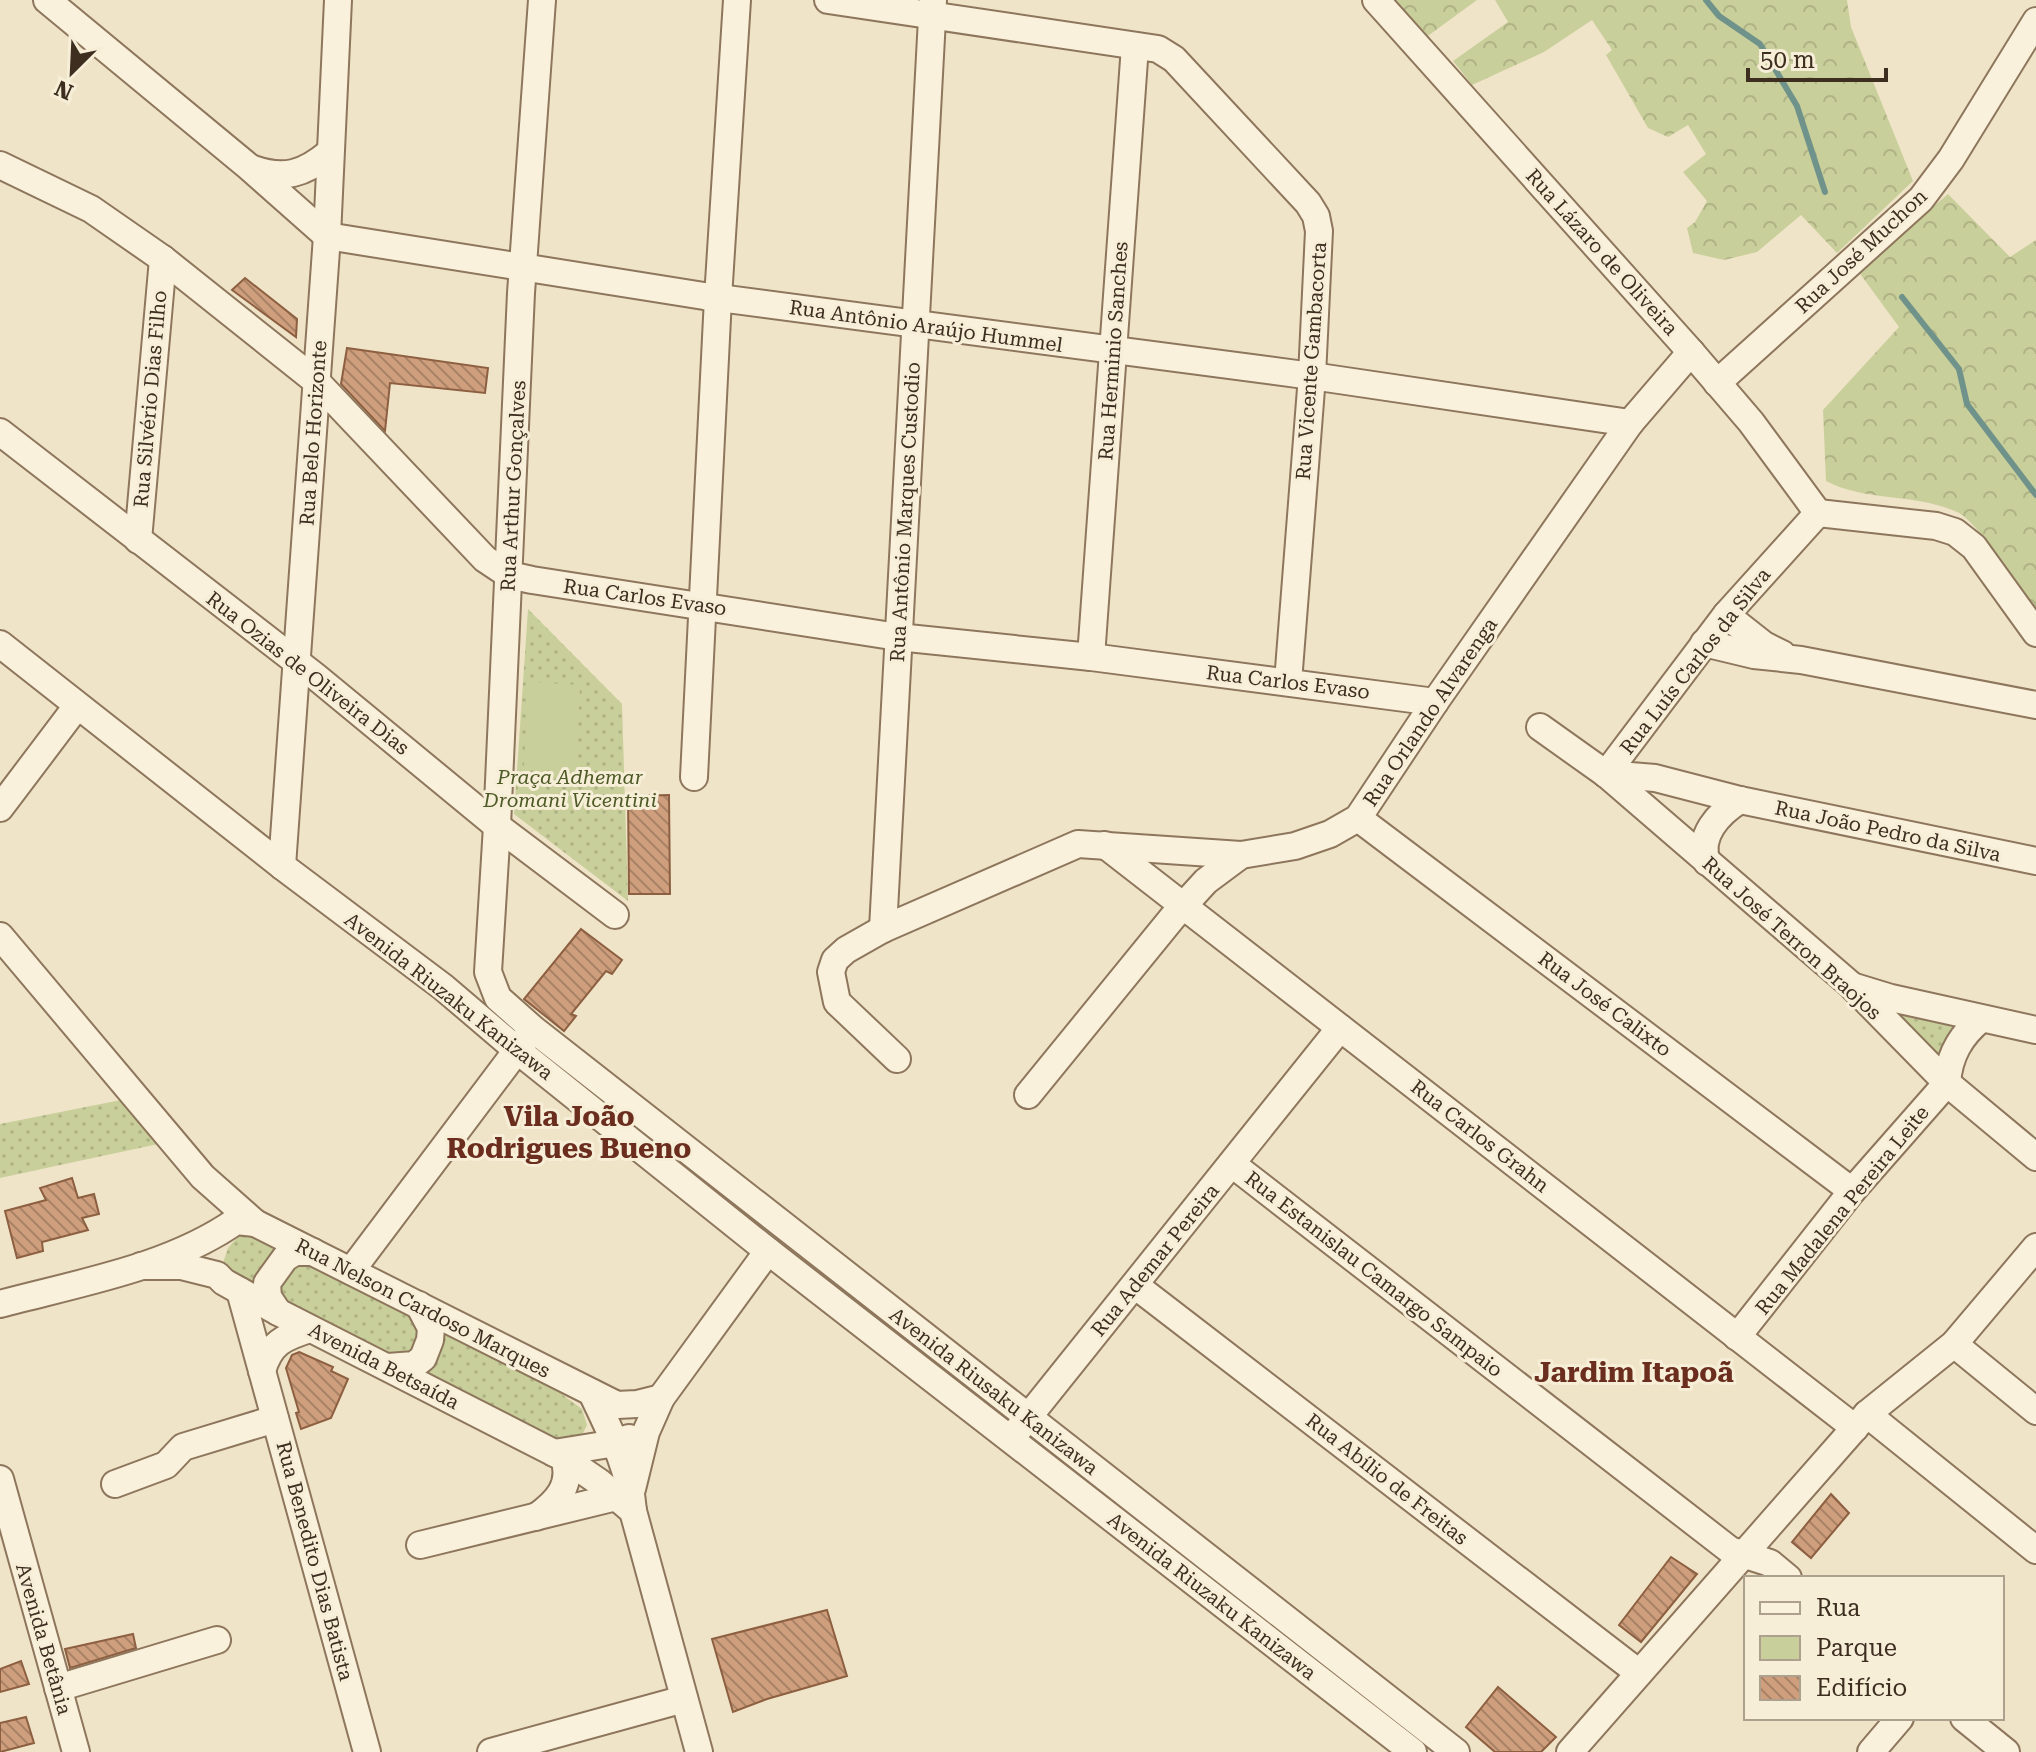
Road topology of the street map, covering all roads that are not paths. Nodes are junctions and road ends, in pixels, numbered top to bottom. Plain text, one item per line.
1 (47, 0) edge
2 (338, 0) edge
3 (542, 0) edge
4 (737, 0) edge
5 (828, 0) edge
6 (1376, 0) edge
7 (933, 8) edge
8 (2036, 21) edge
9 (1135, 46) junction
10 (329, 153) junction
11 (0, 165) edge
12 (249, 167) junction
13 (327, 236) junction
14 (163, 259) junction
15 (524, 267) junction
16 (718, 298) junction
17 (916, 324) junction
18 (1113, 351) junction
19 (1691, 352) junction
20 (1312, 376) junction
21 (316, 381) junction
22 (1717, 383) junction
23 (1630, 423) junction
24 (0, 432) edge
25 (1818, 513) junction
26 (138, 540) junction
27 (509, 575) junction
28 (703, 605) junction
29 (302, 613) junction
30 (1726, 615) junction
31 (249, 625) junction
32 (2036, 633) edge
33 (898, 637) junction
34 (1704, 643) junction
35 (0, 644) edge
36 (1091, 657) junction
37 (1801, 660) junction
38 (298, 662) junction
39 (2036, 681) edge
40 (1288, 682) junction
41 (1435, 702) junction
42 (2024, 702) edge
43 (77, 706) junction
44 (1540, 727) dead end
45 (1633, 742) junction
46 (1606, 774) junction
47 (694, 777) dead end
48 (1655, 778) junction
49 (1740, 800) junction
50 (0, 808) edge
51 (1358, 818) junction
52 (497, 826) junction
53 (1105, 845) junction
54 (1241, 855) junction
55 (2036, 861) edge
56 (1707, 862) junction
57 (282, 866) junction
58 (1183, 905) junction
59 (615, 915) dead end
60 (883, 929) junction
61 (0, 936) edge
62 (488, 972) junction
63 (1851, 985) junction
64 (443, 987) junction
65 (1981, 1019) junction
66 (1340, 1028) junction
67 (2036, 1030) edge
68 (525, 1039) junction
69 (897, 1059) dead end
70 (1947, 1083) junction
71 (1028, 1095) dead end
72 (2036, 1157) edge
73 (1232, 1164) junction
74 (203, 1177) junction
75 (1852, 1191) junction
76 (255, 1223) junction
77 (222, 1231) junction
78 (2036, 1247) edge
79 (768, 1251) junction
80 (313, 1252) junction
81 (141, 1266) junction
82 (351, 1271) junction
83 (217, 1275) junction
84 (1136, 1286) junction
85 (240, 1291) junction
86 (0, 1304) edge
87 (419, 1305) junction
88 (278, 1312) junction
89 (310, 1329) junction
90 (1737, 1337) junction
91 (1954, 1344) junction
92 (388, 1367) junction
93 (262, 1371) junction
94 (592, 1393) junction
95 (661, 1398) junction
96 (2036, 1411) edge
97 (1028, 1417) junction
98 (275, 1419) junction
99 (1861, 1421) junction
100 (646, 1432) junction
101 (1010, 1440) junction
102 (616, 1443) junction
103 (566, 1453) junction
104 (0, 1479) edge
105 (115, 1484) dead end
106 (627, 1495) junction
107 (533, 1519) junction
108 (420, 1545) dead end
109 (2036, 1550) edge
110 (1746, 1553) junction
111 (1786, 1576) edge
112 (217, 1640) dead end
113 (1639, 1673) junction
114 (58, 1688) junction
115 (684, 1699) junction
116 (1898, 1720) edge
117 (1966, 1720) edge
118 (76, 1752) edge
119 (367, 1752) edge
120 (491, 1752) edge
121 (699, 1752) edge
122 (1413, 1752) edge
123 (1456, 1752) edge
124 (1570, 1752) edge
125 (1871, 1752) edge
126 (2006, 1752) edge

1 - 12 street
2 - 10 street, Rua Belo Horizonte
3 - 15 street, Rua Arthur Gonçalves
4 - 16 street
5 - 7 street
6 - 19 street, Rua Lázaro de Oliveira
7 - 9 street
7 - 17 street, Rua Antônio Marques Custodio
8 - 22 street, Rua José Muchon
9 - 18 street, Rua Herminio Sanches
9 - 20 street, Rua Vicente Gambacorta
10 - 12 street
10 - 13 street, Rua Belo Horizonte
11 - 14 street, Rua Carlos Evaso
12 - 13 street
13 - 15 street, Rua Antônio Araújo Hummel
13 - 21 street, Rua Belo Horizonte
14 - 21 street, Rua Carlos Evaso
14 - 26 street, Rua Silvério Dias Filho
15 - 16 street, Rua Antônio Araújo Hummel
15 - 27 street, Rua Arthur Gonçalves
16 - 17 street, Rua Antônio Araújo Hummel
16 - 28 street
17 - 18 street, Rua Antônio Araújo Hummel
17 - 33 street, Rua Antônio Marques Custodio
18 - 20 street, Rua Antônio Araújo Hummel
18 - 36 street, Rua Herminio Sanches
19 - 22 street, Rua Lázaro de Oliveira
19 - 23 street, Rua Orlando Alvarenga
20 - 23 street, Rua Antônio Araújo Hummel
20 - 40 street, Rua Vicente Gambacorta
21 - 27 street, Rua Carlos Evaso
21 - 29 street, Rua Belo Horizonte
22 - 25 street, Rua Lázaro de Oliveira
23 - 41 street, Rua Orlando Alvarenga
24 - 26 street, Rua Ozias de Oliveira Dias
25 - 30 street, Rua Luís Carlos da Silva
25 - 32 street
26 - 31 street, Rua Ozias de Oliveira Dias
27 - 28 street, Rua Carlos Evaso
27 - 52 street, Rua Arthur Gonçalves
28 - 33 street, Rua Carlos Evaso
28 - 47 street
29 - 31 street
29 - 38 street, Rua Belo Horizonte
30 - 34 street, Rua Luís Carlos da Silva
30 - 37 street
31 - 38 street, Rua Ozias de Oliveira Dias
33 - 36 street, Rua Carlos Evaso
33 - 60 street, Rua Antônio Marques Custodio
34 - 37 street
34 - 45 street, Rua Luís Carlos da Silva
35 - 43 street, Avenida Riuzaku Kanizawa
36 - 40 street, Rua Carlos Evaso
37 - 42 street
38 - 52 street, Rua Ozias de Oliveira Dias
38 - 57 street, Rua Belo Horizonte
39 - 42 street
40 - 41 street, Rua Carlos Evaso
41 - 51 street, Rua Orlando Alvarenga
43 - 50 street
43 - 57 street, Avenida Riuzaku Kanizawa
44 - 46 street, Rua José Terron Braojos
45 - 46 street, Rua Luís Carlos da Silva
45 - 48 street
46 - 48 street, Rua João Pedro da Silva
46 - 56 street, Rua José Terron Braojos
48 - 49 street, Rua João Pedro da Silva
49 - 55 street, Rua João Pedro da Silva
49 - 56 street
51 - 54 street, Rua Orlando Alvarenga
51 - 75 street, Rua José Calixto
52 - 59 street, Rua Ozias de Oliveira Dias
52 - 62 street, Rua Arthur Gonçalves
53 - 54 street, Rua Orlando Alvarenga
53 - 58 street, Rua Carlos Grahn
53 - 60 street, Rua Orlando Alvarenga
54 - 58 street
56 - 63 street, Rua José Terron Braojos
57 - 64 street, Avenida Riuzaku Kanizawa
58 - 66 street, Rua Carlos Grahn
58 - 71 street
60 - 69 street, Rua Orlando Alvarenga
61 - 74 street, Rua Nelson Cardoso Marques
62 - 64 street
62 - 68 street
63 - 65 street
63 - 70 street, Rua José Terron Braojos
64 - 68 street, Avenida Riuzaku Kanizawa
65 - 67 street
65 - 70 street
66 - 73 street, Rua Ademar Pereira
66 - 90 street, Rua Carlos Grahn
68 - 79 street, Avenida Riuzaku Kanizawa
68 - 82 street
68 - 97 street, Avenida Riusaku Kanizawa
70 - 72 street, Rua José Terron Braojos
70 - 75 street, Rua Madalena Pereira Leite
73 - 84 street, Rua Ademar Pereira
73 - 110 street, Rua Estanislau Camargo Sampaio
74 - 76 street, Rua Nelson Cardoso Marques
74 - 77 street, Rua Nelson Cardoso Marques
75 - 90 street, Rua Madalena Pereira Leite
76 - 77 street
76 - 80 street, Rua Nelson Cardoso Marques
77 - 81 street, Avenida Betsaída
77 - 83 street
78 - 91 street
79 - 95 street
79 - 101 street, Avenida Riuzaku Kanizawa
80 - 82 street, Rua Nelson Cardoso Marques
80 - 88 street
81 - 83 street, Avenida Betsaída
81 - 86 street, Avenida Betsaída
82 - 87 street, Rua Nelson Cardoso Marques
83 - 85 street, Avenida Betsaída
84 - 97 street, Rua Ademar Pereira
84 - 113 street, Rua Abílio de Freitas
85 - 88 street, Avenida Betsaída
85 - 93 street, Rua Benedito Dias Batista
87 - 92 street
87 - 94 street, Rua Nelson Cardoso Marques
88 - 89 street, Avenida Betsaída
89 - 92 street, Avenida Betsaída
89 - 93 street
90 - 99 street, Rua Carlos Grahn
91 - 96 street
91 - 99 street
92 - 103 street, Avenida Betsaída
93 - 98 street, Rua Benedito Dias Batista
94 - 95 street, Rua Nelson Cardoso Marques
94 - 102 street
94 - 103 street
95 - 100 street
97 - 101 street
97 - 123 street, Avenida Riusaku Kanizawa
98 - 105 street
98 - 119 street, Rua Benedito Dias Batista
99 - 109 street, Rua Carlos Grahn
99 - 110 street
100 - 102 street
100 - 106 street
101 - 122 street, Avenida Riuzaku Kanizawa
102 - 103 street
102 - 106 street
103 - 106 street, Avenida Betsaída
103 - 107 street
104 - 114 street, Avenida Betânia
106 - 107 street
106 - 115 street
107 - 108 street
110 - 111 street, Rua Estanislau Camargo Sampaio
110 - 113 street
112 - 114 street
113 - 124 street
114 - 118 street, Avenida Betânia
115 - 120 street
115 - 121 street
116 - 125 street
117 - 126 street

